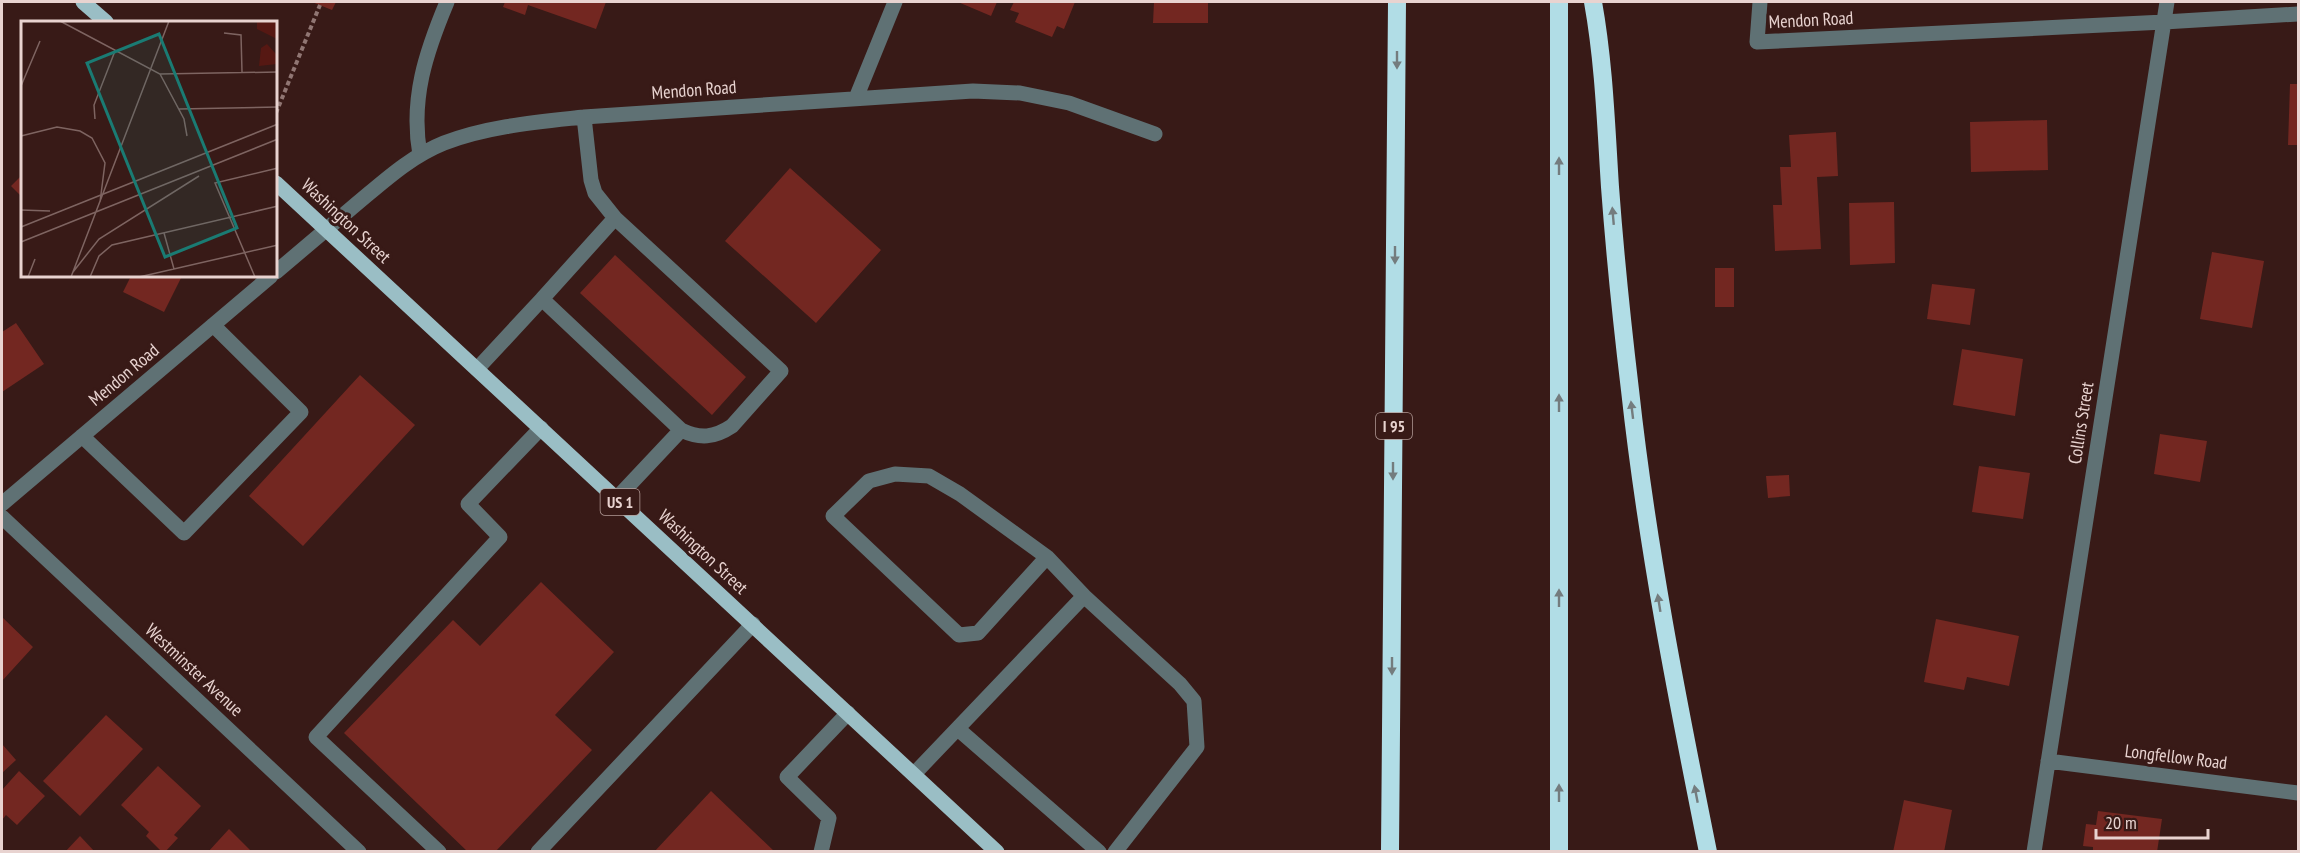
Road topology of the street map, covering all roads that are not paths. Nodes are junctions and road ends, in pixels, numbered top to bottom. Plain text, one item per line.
1 (83, 2) edge
2 (447, 2) edge
3 (895, 2) edge
4 (1397, 2) edge
5 (1559, 2) edge
6 (1593, 2) edge
7 (1760, 2) edge
8 (2167, 2) edge
9 (2298, 14) edge
10 (105, 21) edge
11 (2164, 22) junction
12 (856, 98) junction
13 (585, 117) junction
14 (1155, 134) dead end
15 (420, 155) junction
16 (278, 185) edge
17 (615, 218) junction
18 (327, 230) junction
19 (278, 270) edge
20 (269, 278) edge
21 (542, 299) junction
22 (213, 325) junction
23 (477, 369) junction
24 (541, 428) junction
25 (681, 430) junction
26 (82, 436) junction
27 (617, 498) junction
28 (2, 504) edge
29 (2, 517) edge
30 (1047, 557) junction
31 (1084, 596) junction
32 (753, 624) junction
33 (848, 713) junction
34 (958, 729) junction
35 (2048, 761) junction
36 (914, 774) junction
37 (2298, 793) edge
38 (359, 852) edge
39 (439, 852) edge
40 (538, 852) edge
41 (820, 852) edge
42 (997, 852) edge
43 (1099, 852) edge
44 (1115, 852) edge
45 (1390, 852) edge
46 (1559, 852) edge
47 (1708, 852) edge
48 (2034, 852) edge

1 - 10 main road
2 - 15 street
3 - 12 street
4 -> 45 highway, I 95
46 -> 5 highway
47 -> 6 highway
7 - 11 street, Mendon Road
8 - 11 street, Collins Street
9 - 11 street, Mendon Road
11 - 35 street, Collins Street
12 - 13 street, Mendon Road
12 - 14 street, Mendon Road
13 - 15 street, Mendon Road
13 - 17 street
15 - 18 street, Mendon Road
16 - 18 main road, Washington Street / US 1
17 - 21 street
17 - 25 street
18 - 19 street, Mendon Road
18 - 23 main road, Washington Street / US 1
20 - 22 street, Mendon Road
21 - 23 street
21 - 25 street
22 - 26 street, Mendon Road
22 - 26 street
23 - 24 main road, Washington Street / US 1
24 - 27 main road, Washington Street / US 1
24 - 39 street
25 - 27 street
26 - 28 street, Mendon Road
27 - 32 main road, Washington Street / US 1
29 - 38 street, Westminster Avenue
30 - 30 street
30 - 31 street
31 - 34 street
31 - 44 street
32 - 33 main road, Washington Street / US 1
32 - 40 street
33 - 36 main road, Washington Street / US 1
33 - 41 street
34 - 36 street
34 - 43 street
35 - 37 street, Longfellow Road
35 - 48 street, Collins Street
36 - 42 main road, Washington Street / US 1

